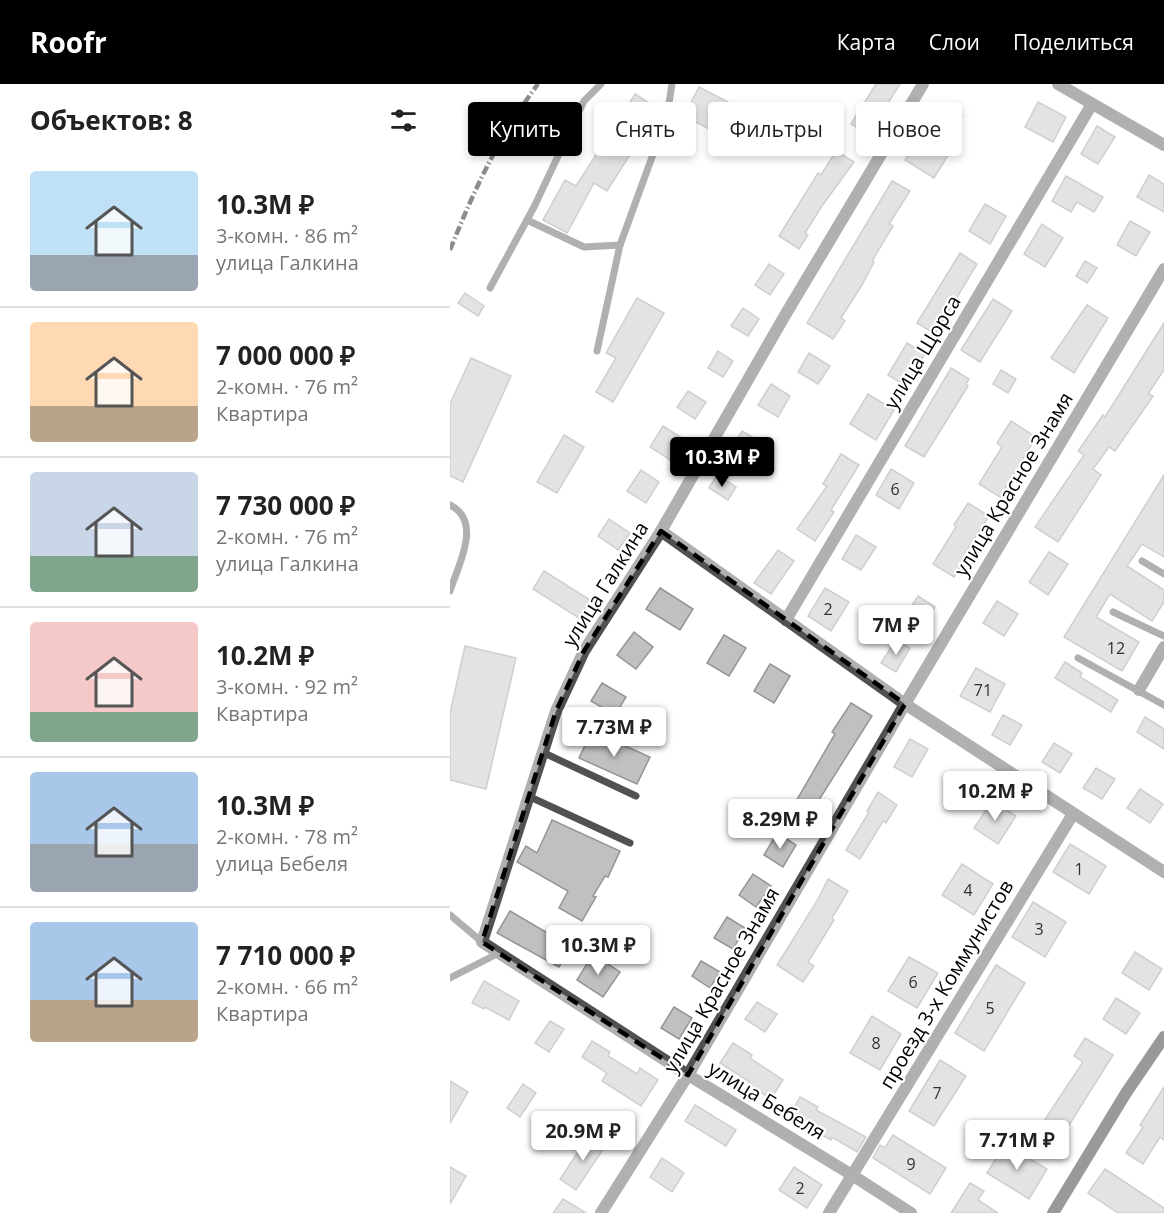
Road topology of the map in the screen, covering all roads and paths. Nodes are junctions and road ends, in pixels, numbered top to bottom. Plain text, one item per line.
1 (601, 84) edge
2 (672, 84) edge
3 (923, 84) edge
4 (1058, 84) edge
5 (1092, 104) junction
6 (1164, 145) edge
7 (527, 220) junction
8 (620, 245) junction
9 (1164, 269) edge
10 (490, 288) dead end
11 (597, 351) dead end
12 (450, 506) edge
13 (661, 531) junction
14 (1142, 561) dead end
15 (1164, 574) edge
16 (450, 591) edge
17 (1113, 612) dead end
18 (786, 620) junction
19 (1164, 636) edge
20 (1164, 647) edge
21 (1078, 658) dead end
22 (1139, 690) junction
23 (905, 704) junction
24 (1164, 705) edge
25 (542, 752) junction
26 (528, 796) junction
27 (636, 796) dead end
28 (1073, 814) junction
29 (630, 843) dead end
30 (1164, 872) edge
31 (450, 915) edge
32 (482, 942) junction
33 (499, 952) junction
34 (450, 978) edge
35 (1164, 1037) edge
36 (688, 1075) junction
37 (852, 1175) junction
38 (601, 1213) edge
39 (829, 1213) edge
40 (911, 1213) edge
41 (1053, 1213) edge

1 - 7 lane
2 - 8 lane
3 - 13 street, улица Галкина
4 - 5 street
5 - 6 street
5 - 18 street, улица Щорса
7 - 8 lane
7 - 10 lane
8 - 11 lane
9 - 23 street, улица Красное Знамя
12 - 16 lane
13 - 18 street
13 - 25 street, улица Галкина
14 - 15 lane
17 - 19 lane
18 - 23 street
20 - 22 street
21 - 22 lane
22 - 24 lane
23 - 28 street
23 - 36 street, улица Красное Знамя
25 - 26 street, улица Галкина
25 - 27 lane
26 - 29 lane
26 - 32 street, улица Галкина
28 - 30 street
28 - 37 street, проезд 3-х Коммунистов
31 - 32 lane
32 - 33 street, улица Бебеля
33 - 34 lane
33 - 36 street, улица Бебеля
35 - 41 main road
36 - 37 street, улица Бебеля
36 - 38 street, улица Красное Знамя
37 - 39 street, проезд 3-х Коммунистов
37 - 40 street, улица Бебеля

